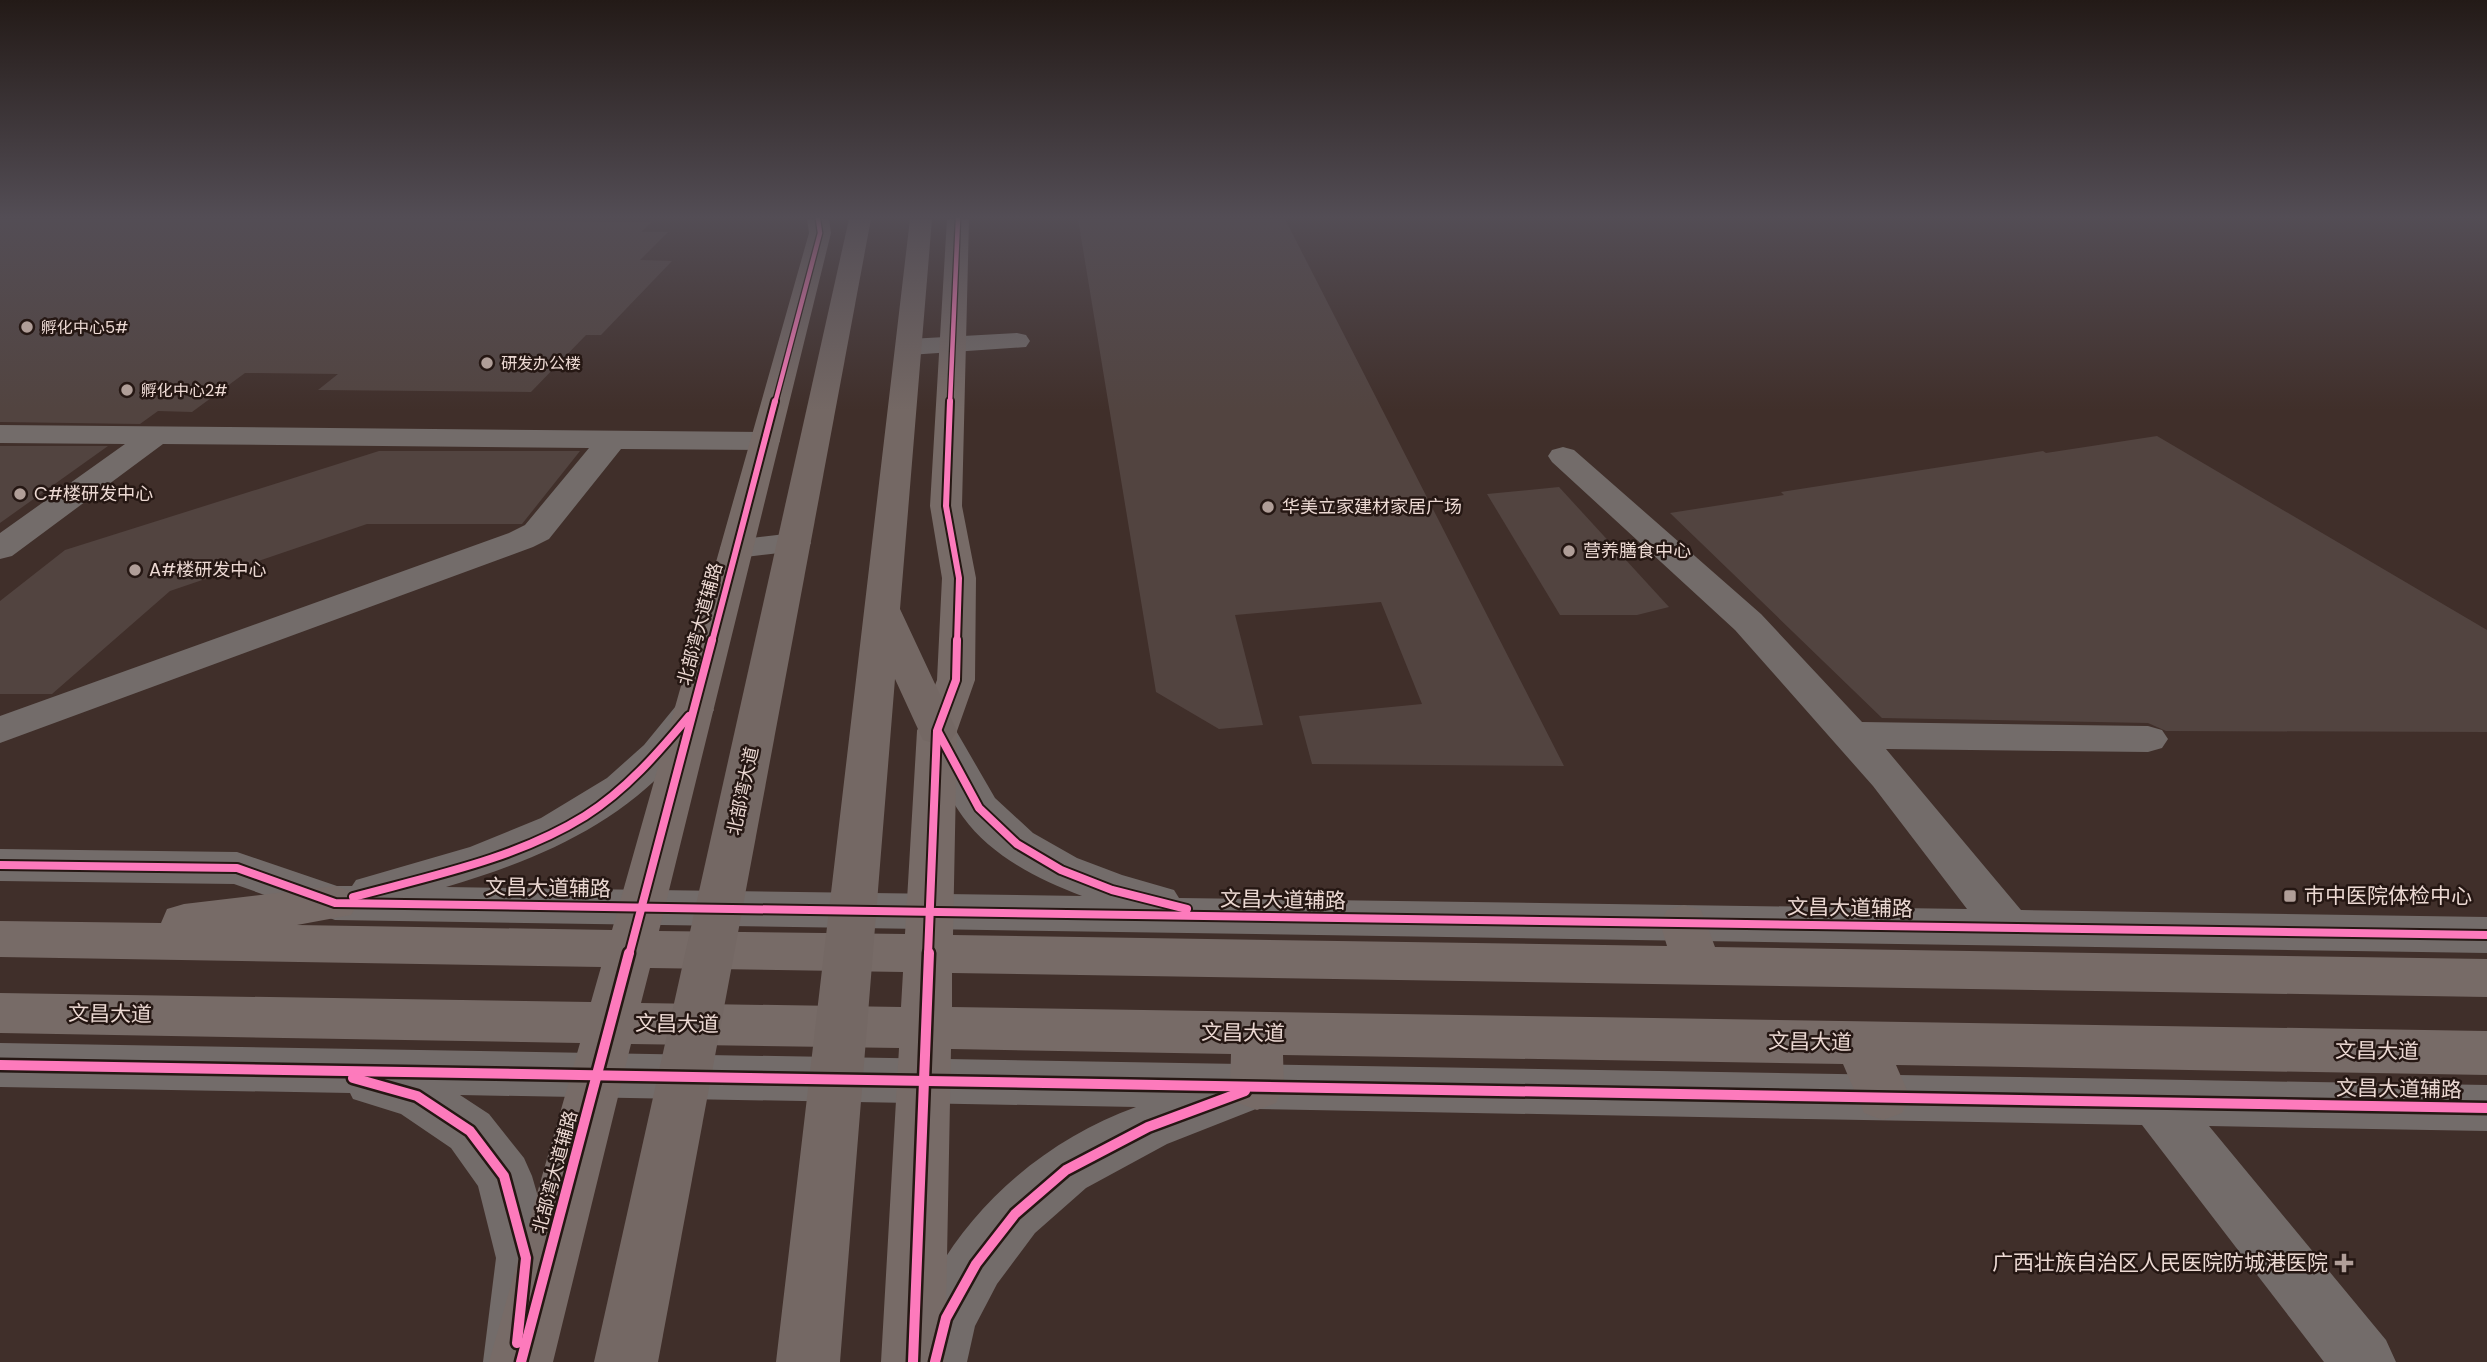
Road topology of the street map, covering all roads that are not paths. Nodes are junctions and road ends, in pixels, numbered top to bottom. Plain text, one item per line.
1 (807, 283) edge
2 (847, 283) edge
3 (915, 283) edge
4 (955, 283) edge
5 (1017, 341) dead end
6 (953, 345) junction
7 (908, 347) junction
8 (0, 434) edge
9 (157, 435) junction
10 (613, 439) junction
11 (765, 440) junction
12 (1563, 456) dead end
13 (794, 543) junction
14 (737, 548) junction
15 (0, 549) edge
16 (882, 607) junction
17 (694, 710) junction
18 (0, 730) edge
19 (937, 731) junction
20 (1850, 735) junction
21 (2148, 739) dead end
22 (0, 865) edge
23 (335, 903) junction
24 (1214, 916) junction
25 (636, 928) junction
26 (2008, 928) junction
27 (715, 929) junction
28 (850, 931) junction
29 (929, 933) junction
30 (2487, 935) edge
31 (22, 939) edge
32 (1690, 944) junction
33 (2487, 978) edge
34 (0, 1013) edge
35 (611, 1023) junction
36 (696, 1024) junction
37 (926, 1028) junction
38 (1860, 1043) junction
39 (838, 1053) junction
40 (2487, 1053) edge
41 (1257, 1060) junction
42 (0, 1065) edge
43 (326, 1071) junction
44 (597, 1076) junction
45 (685, 1077) junction
46 (924, 1081) junction
47 (1883, 1097) junction
48 (2156, 1102) junction
49 (2487, 1108) edge
50 (515, 1362) edge
51 (521, 1362) edge
52 (626, 1362) edge
53 (808, 1362) edge
54 (913, 1362) edge
55 (935, 1362) edge
56 (2364, 1362) edge

1 - 11 main road, 北部湾大道辅路
2 - 13 highway, 北部湾大道
3 - 7 highway
4 - 6 main road
5 - 6 street
6 - 7 street
6 - 19 main road
7 - 16 highway
8 - 9 street
9 - 10 street
9 - 15 street
10 - 11 street
10 - 18 street
11 - 14 main road, 北部湾大道辅路
12 - 20 street
13 - 14 street
13 - 27 highway, 北部湾大道
14 - 17 main road, 北部湾大道辅路
16 - 19 highway
16 - 28 highway
17 - 23 street
17 - 25 main road, 北部湾大道辅路
19 - 24 street
19 - 29 main road
20 - 21 street
20 - 26 street
22 - 23 street, 文昌大道辅路
23 - 25 street, 文昌大道辅路
23 - 31 main road
24 - 29 street, 文昌大道辅路
24 - 32 street, 文昌大道辅路
25 - 27 main road
25 - 31 main road
25 - 35 main road, 北部湾大道辅路
26 - 30 street, 文昌大道辅路
26 - 32 street, 文昌大道辅路
27 - 28 main road
27 - 36 highway, 北部湾大道
28 - 29 main road
28 - 39 highway
29 - 32 main road
29 - 37 main road
32 - 33 main road
34 - 35 main road, 文昌大道
35 - 36 main road, 文昌大道
35 - 44 main road, 北部湾大道辅路
36 - 39 main road, 文昌大道
36 - 45 highway, 北部湾大道
37 - 39 main road, 文昌大道
37 - 41 main road, 文昌大道
37 - 46 main road
38 - 40 main road, 文昌大道
38 - 41 main road, 文昌大道
38 - 47 main road
39 - 45 street, 文昌大道辅路
39 - 46 street, 文昌大道辅路
39 - 53 highway
41 - 46 street, 文昌大道辅路
41 - 47 street, 文昌大道辅路
41 - 55 street
42 - 43 street, 文昌大道辅路
43 - 44 street, 文昌大道辅路
43 - 50 street
44 - 45 street, 文昌大道辅路
44 - 51 main road, 北部湾大道辅路
45 - 52 highway, 北部湾大道
46 - 54 main road
47 - 48 street, 文昌大道辅路
48 - 49 street, 文昌大道辅路
48 - 56 street

